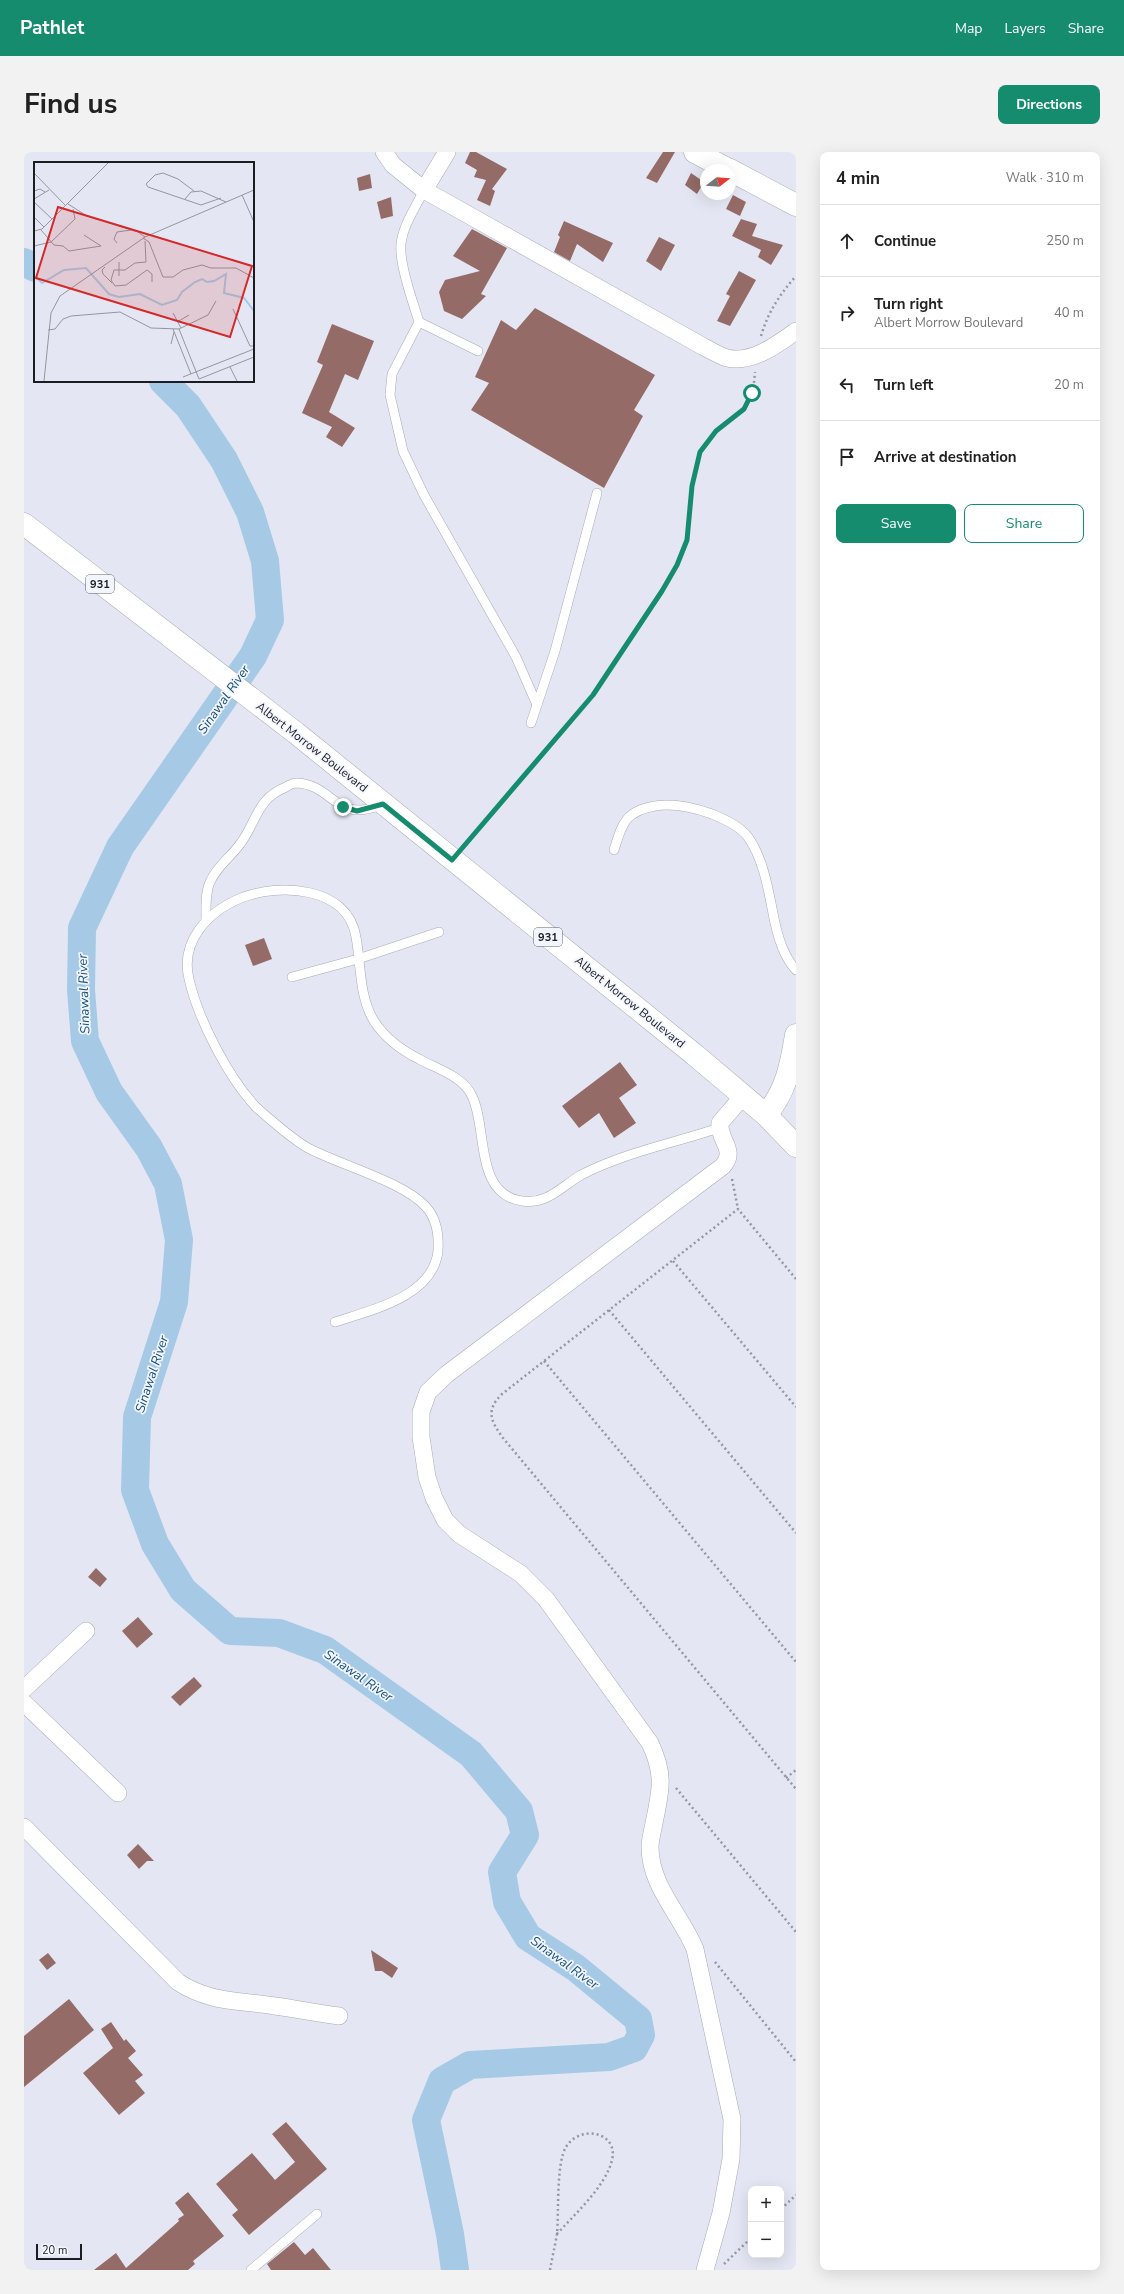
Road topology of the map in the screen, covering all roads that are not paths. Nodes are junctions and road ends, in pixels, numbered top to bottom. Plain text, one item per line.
1 (384, 152) edge
2 (447, 152) edge
3 (695, 152) edge
4 (718, 164) edge
5 (736, 173) edge
6 (424, 190) junction
7 (796, 205) edge
8 (419, 322) junction
9 (796, 331) edge
10 (478, 351) dead end
11 (598, 493) dead end
12 (24, 524) edge
13 (537, 704) junction
14 (531, 723) dead end
15 (383, 804) junction
16 (614, 850) dead end
17 (206, 921) junction
18 (439, 932) dead end
19 (358, 960) junction
20 (796, 970) edge
21 (292, 977) dead end
22 (796, 1035) edge
23 (743, 1096) junction
24 (766, 1115) junction
25 (719, 1128) junction
26 (796, 1146) edge
27 (335, 1322) dead end
28 (86, 1631) dead end
29 (24, 1689) edge
30 (24, 1703) edge
31 (118, 1793) dead end
32 (24, 1827) edge
33 (339, 2016) dead end
34 (317, 2214) dead end
35 (251, 2270) edge
36 (705, 2270) edge

1 - 6 street
2 - 6 street
3 - 4 main road
5 - 7 main road
6 - 8 lane
6 - 9 street
8 - 10 lane
8 - 13 lane
11 - 13 lane
12 - 15 main road, Albert Morrow Boulevard / 931
13 - 14 lane
15 - 17 lane
15 - 23 main road, Albert Morrow Boulevard / 931
16 - 20 lane
17 - 19 lane
17 - 27 lane
18 - 19 lane
19 - 21 lane
19 - 25 lane
22 - 24 main road
23 - 24 main road, Albert Morrow Boulevard / 931
23 - 25 street
24 - 26 main road, Albert Morrow Boulevard / 931
25 - 36 street
28 - 29 street
30 - 31 street
32 - 33 street
34 - 35 lane

